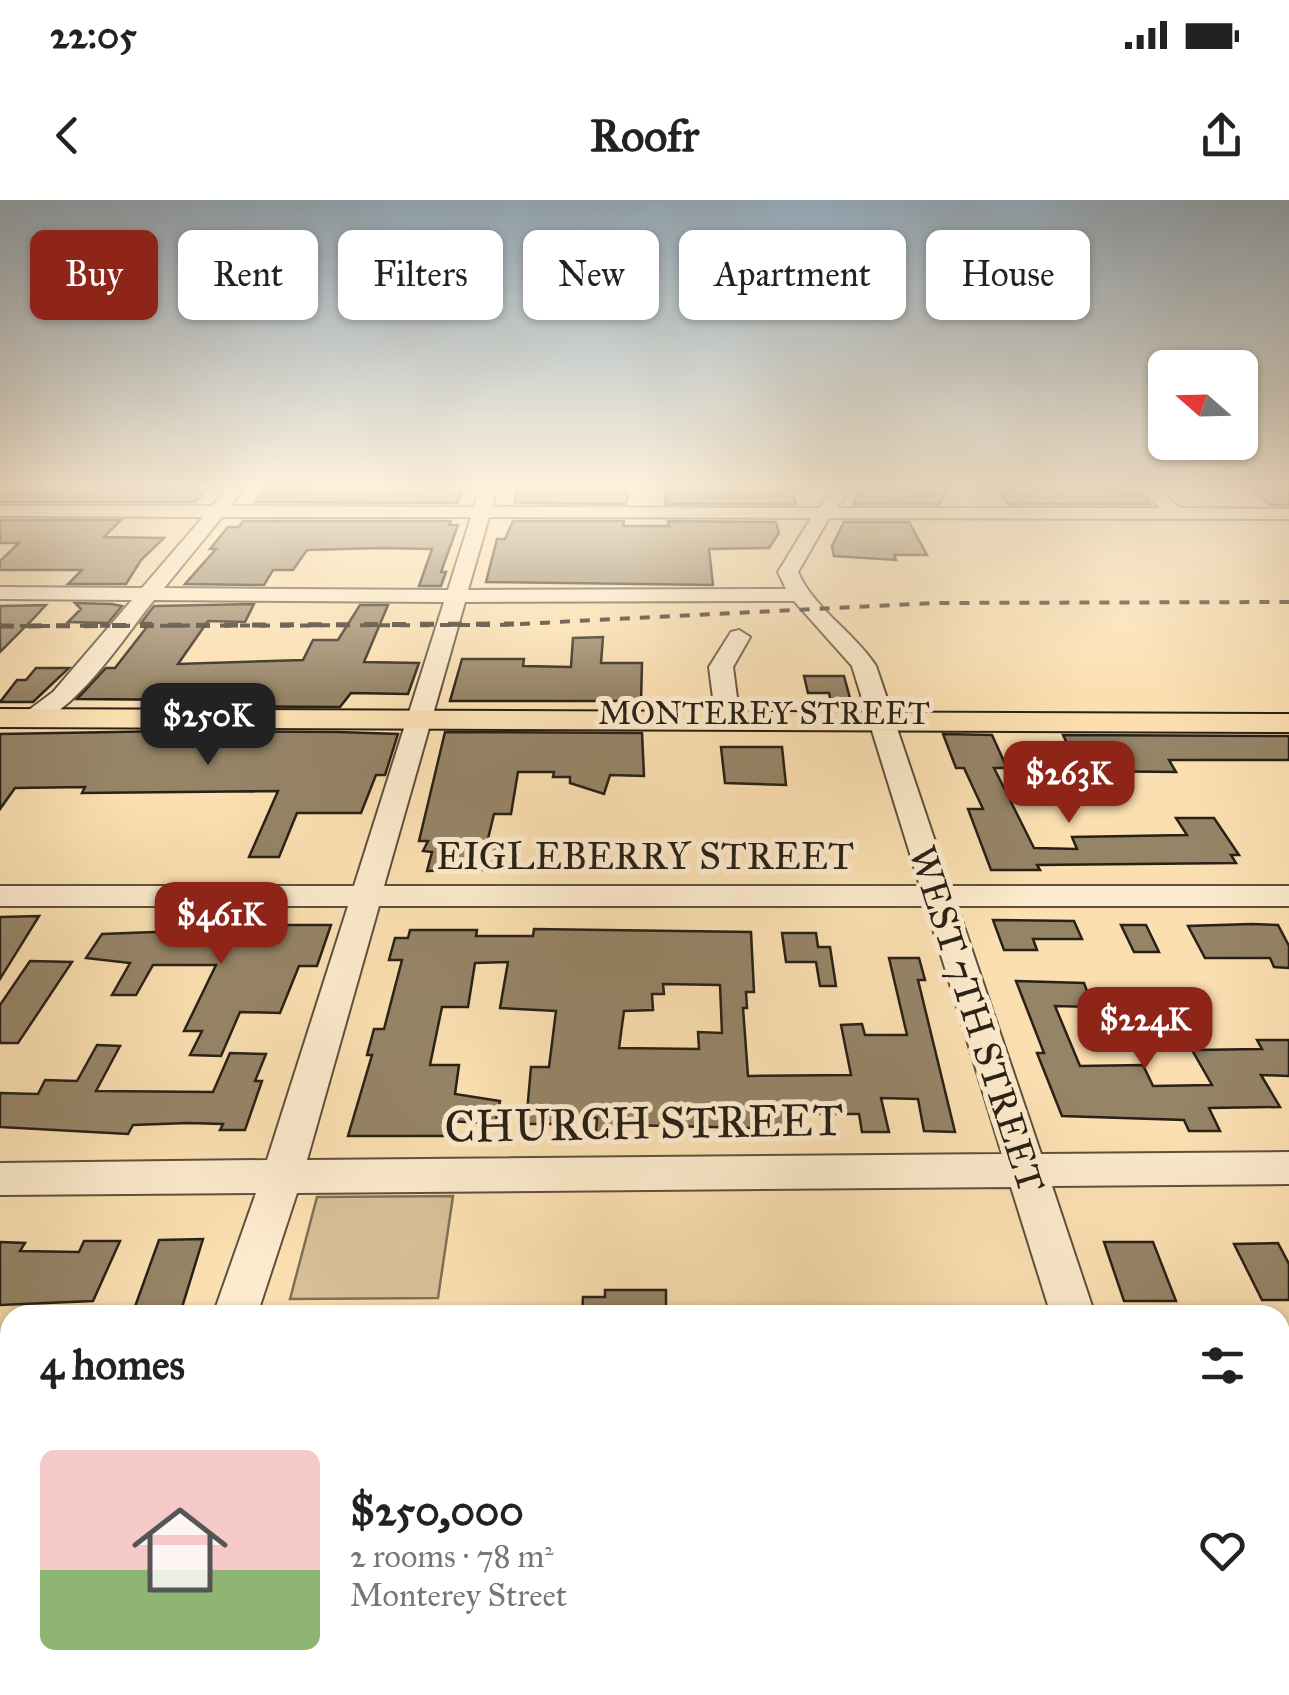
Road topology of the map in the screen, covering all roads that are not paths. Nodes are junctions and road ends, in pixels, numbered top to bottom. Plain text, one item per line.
1 (180, 556) edge
2 (468, 556) edge
3 (795, 556) edge
4 (795, 589) junction
5 (0, 593) edge
6 (150, 593) junction
7 (456, 596) junction
8 (739, 637) dead end
9 (727, 713) junction
10 (1289, 713) edge
11 (15, 718) edge
12 (420, 718) junction
13 (881, 718) junction
14 (1289, 723) edge
15 (0, 896) edge
16 (366, 896) junction
17 (1289, 896) edge
18 (937, 897) junction
19 (1024, 1167) junction
20 (1289, 1168) edge
21 (0, 1179) edge
22 (282, 1180) junction
23 (238, 1305) edge
24 (1070, 1305) edge

1 - 6 street
2 - 7 street
3 - 4 street
4 - 7 street
4 - 13 street, WEST 7TH STREET
5 - 6 street
6 - 7 street
6 - 11 street
7 - 12 street
8 - 9 street
9 - 12 main road, MONTEREY STREET
9 - 13 main road, MONTEREY STREET
10 - 13 main road, MONTEREY STREET
11 - 12 main road, MONTEREY STREET
12 - 13 main road, MONTEREY STREET
12 - 16 street
13 - 14 main road, MONTEREY STREET
13 - 18 street, WEST 7TH STREET
15 - 16 street, EIGLEBERRY STREET
16 - 18 street, EIGLEBERRY STREET
16 - 22 street
17 - 18 street, EIGLEBERRY STREET
18 - 19 street, WEST 7TH STREET
19 - 20 street, CHURCH STREET
19 - 22 street, CHURCH STREET
19 - 24 street, WEST 7TH STREET
21 - 22 street, CHURCH STREET
22 - 23 street

